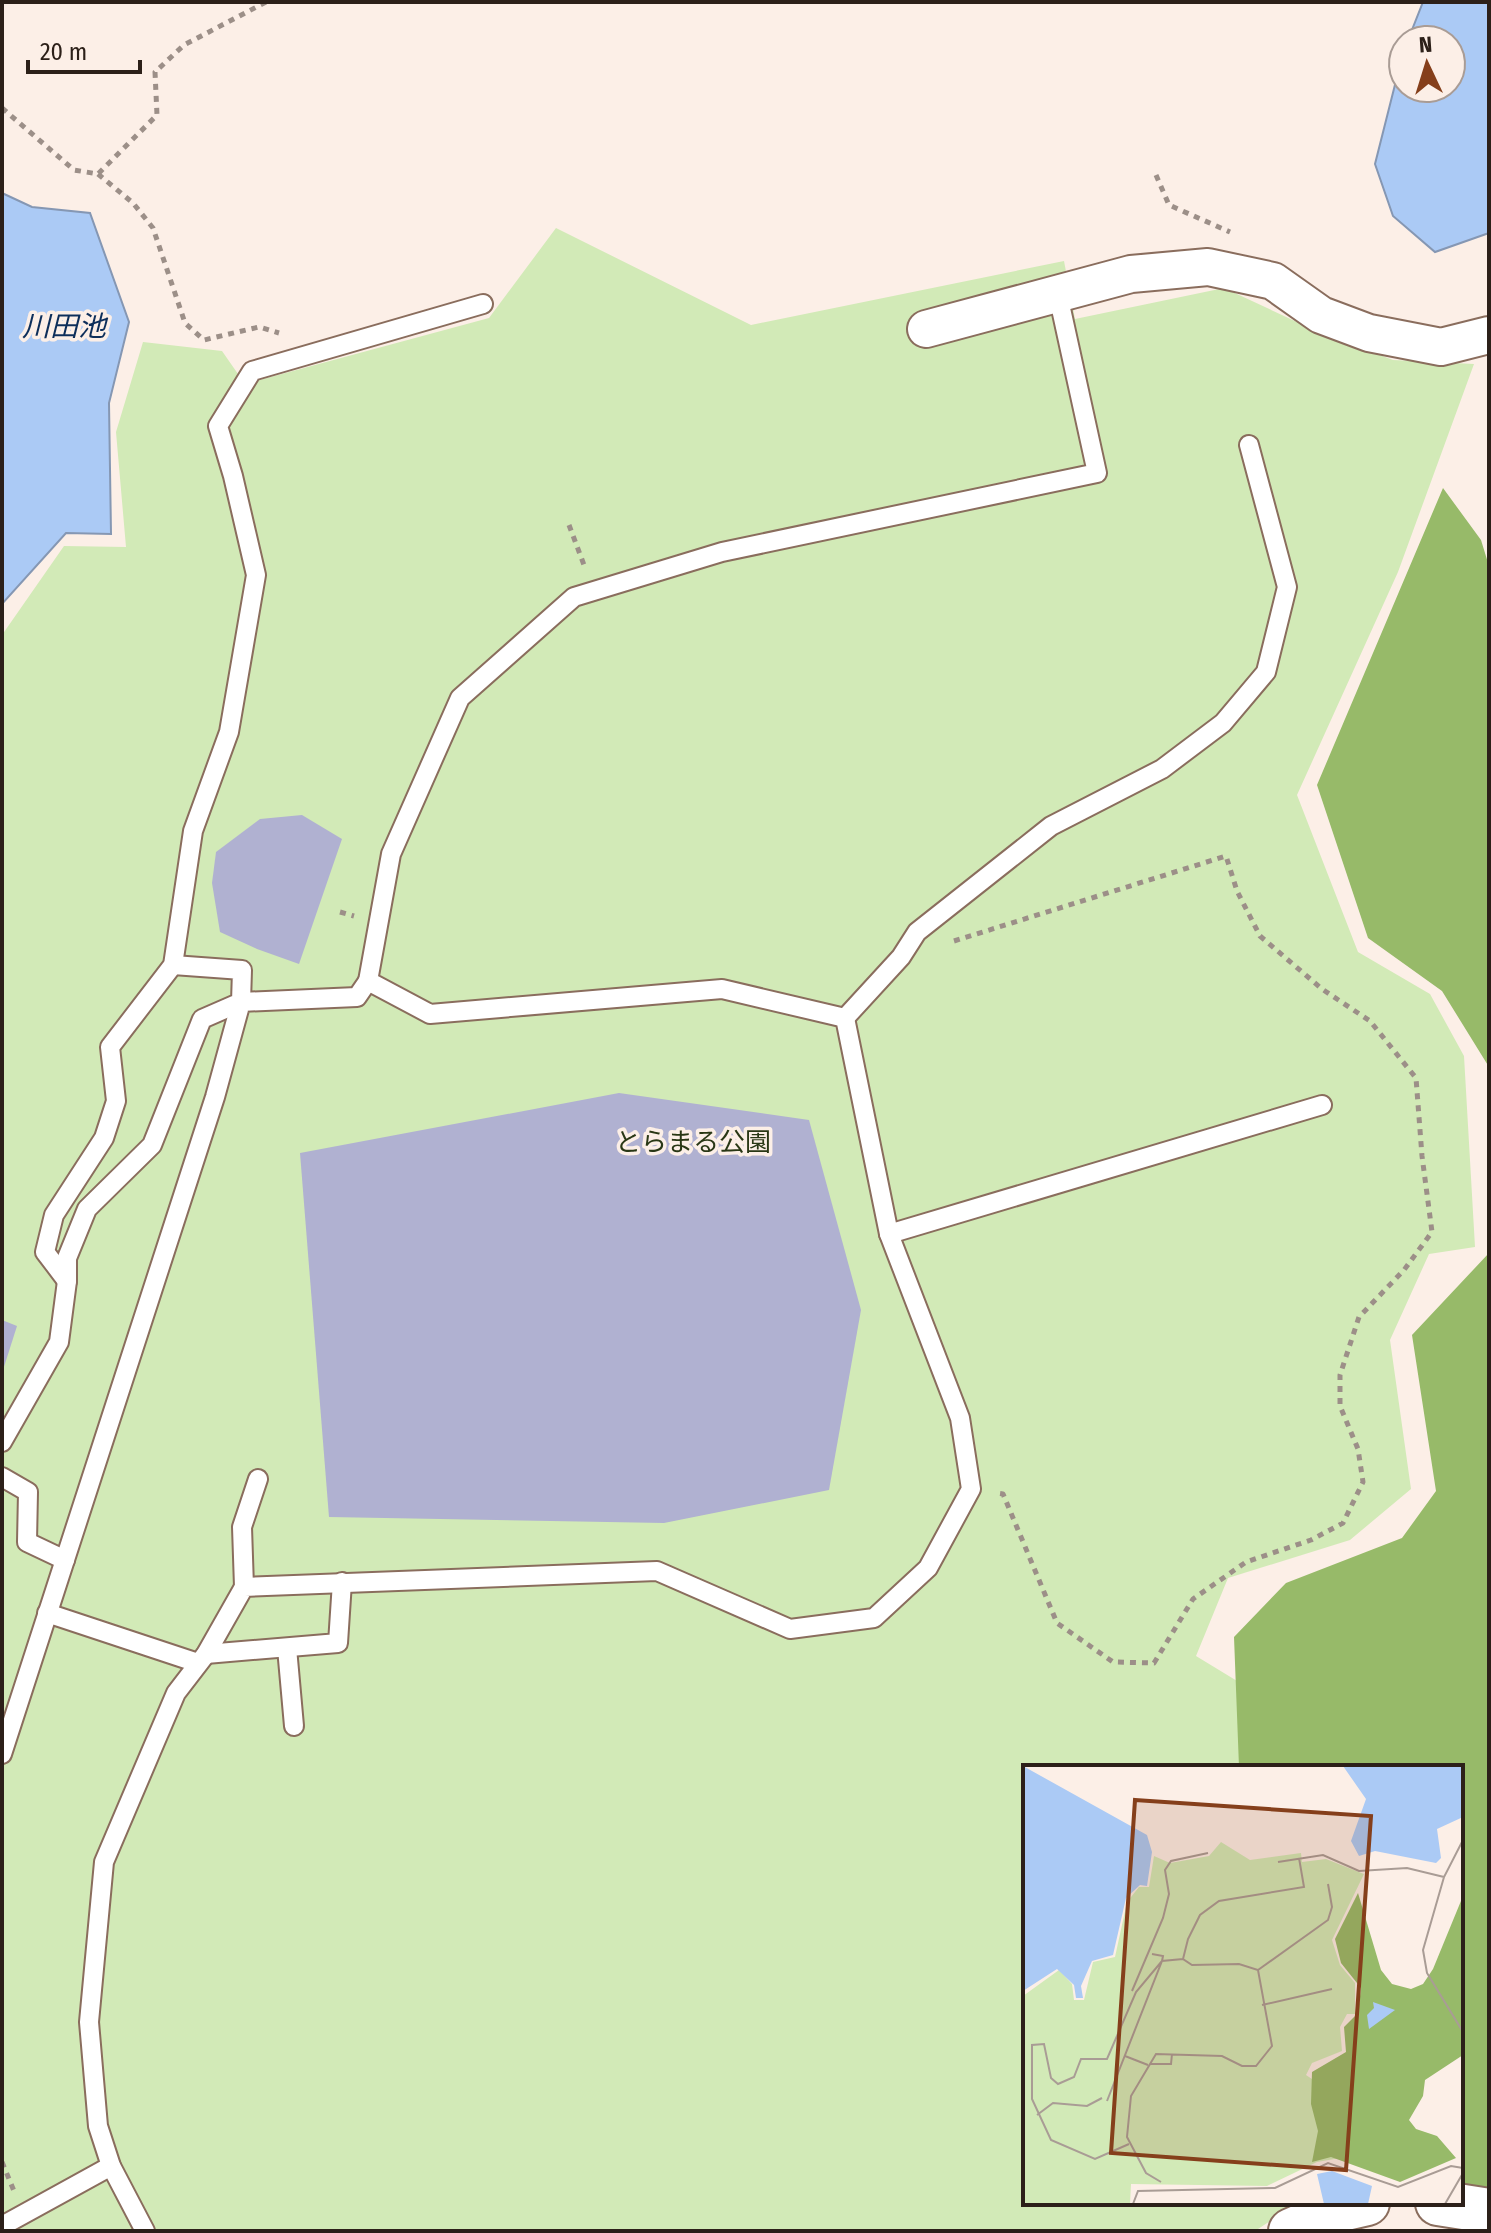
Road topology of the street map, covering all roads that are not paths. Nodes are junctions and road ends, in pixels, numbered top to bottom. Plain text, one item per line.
1 (1058, 295) junction
2 (483, 304) dead end
3 (926, 329) dead end
4 (1489, 335) edge
5 (1249, 445) dead end
6 (173, 965) junction
7 (368, 981) junction
8 (241, 1002) junction
9 (845, 1018) junction
10 (1322, 1105) dead end
11 (889, 1234) junction
12 (67, 1281) junction
13 (2, 1442) edge
14 (2, 1477) edge
15 (258, 1479) dead end
16 (65, 1560) junction
17 (342, 1582) junction
18 (244, 1587) junction
19 (47, 1613) junction
20 (287, 1648) junction
21 (202, 1659) junction
22 (294, 1726) dead end
23 (2, 1754) edge
24 (111, 2166) junction
25 (1358, 2205) edge
26 (1451, 2205) edge
27 (1489, 2211) edge
28 (2, 2226) edge
29 (145, 2231) edge
30 (1291, 2231) edge

1 - 3 street
1 - 4 street
1 - 7 lane
2 - 6 lane
5 - 9 lane
6 - 8 lane
6 - 12 lane
7 - 8 lane
7 - 9 lane
8 - 12 lane
8 - 16 lane
9 - 11 lane
10 - 11 lane
11 - 17 lane
12 - 13 lane
14 - 16 lane
15 - 18 lane
16 - 19 lane
17 - 18 lane
17 - 20 lane
18 - 21 lane
19 - 21 lane
19 - 23 lane
20 - 21 lane
20 - 22 lane
21 - 24 lane
24 - 28 lane
24 - 29 lane
25 - 30 street
26 - 27 street

